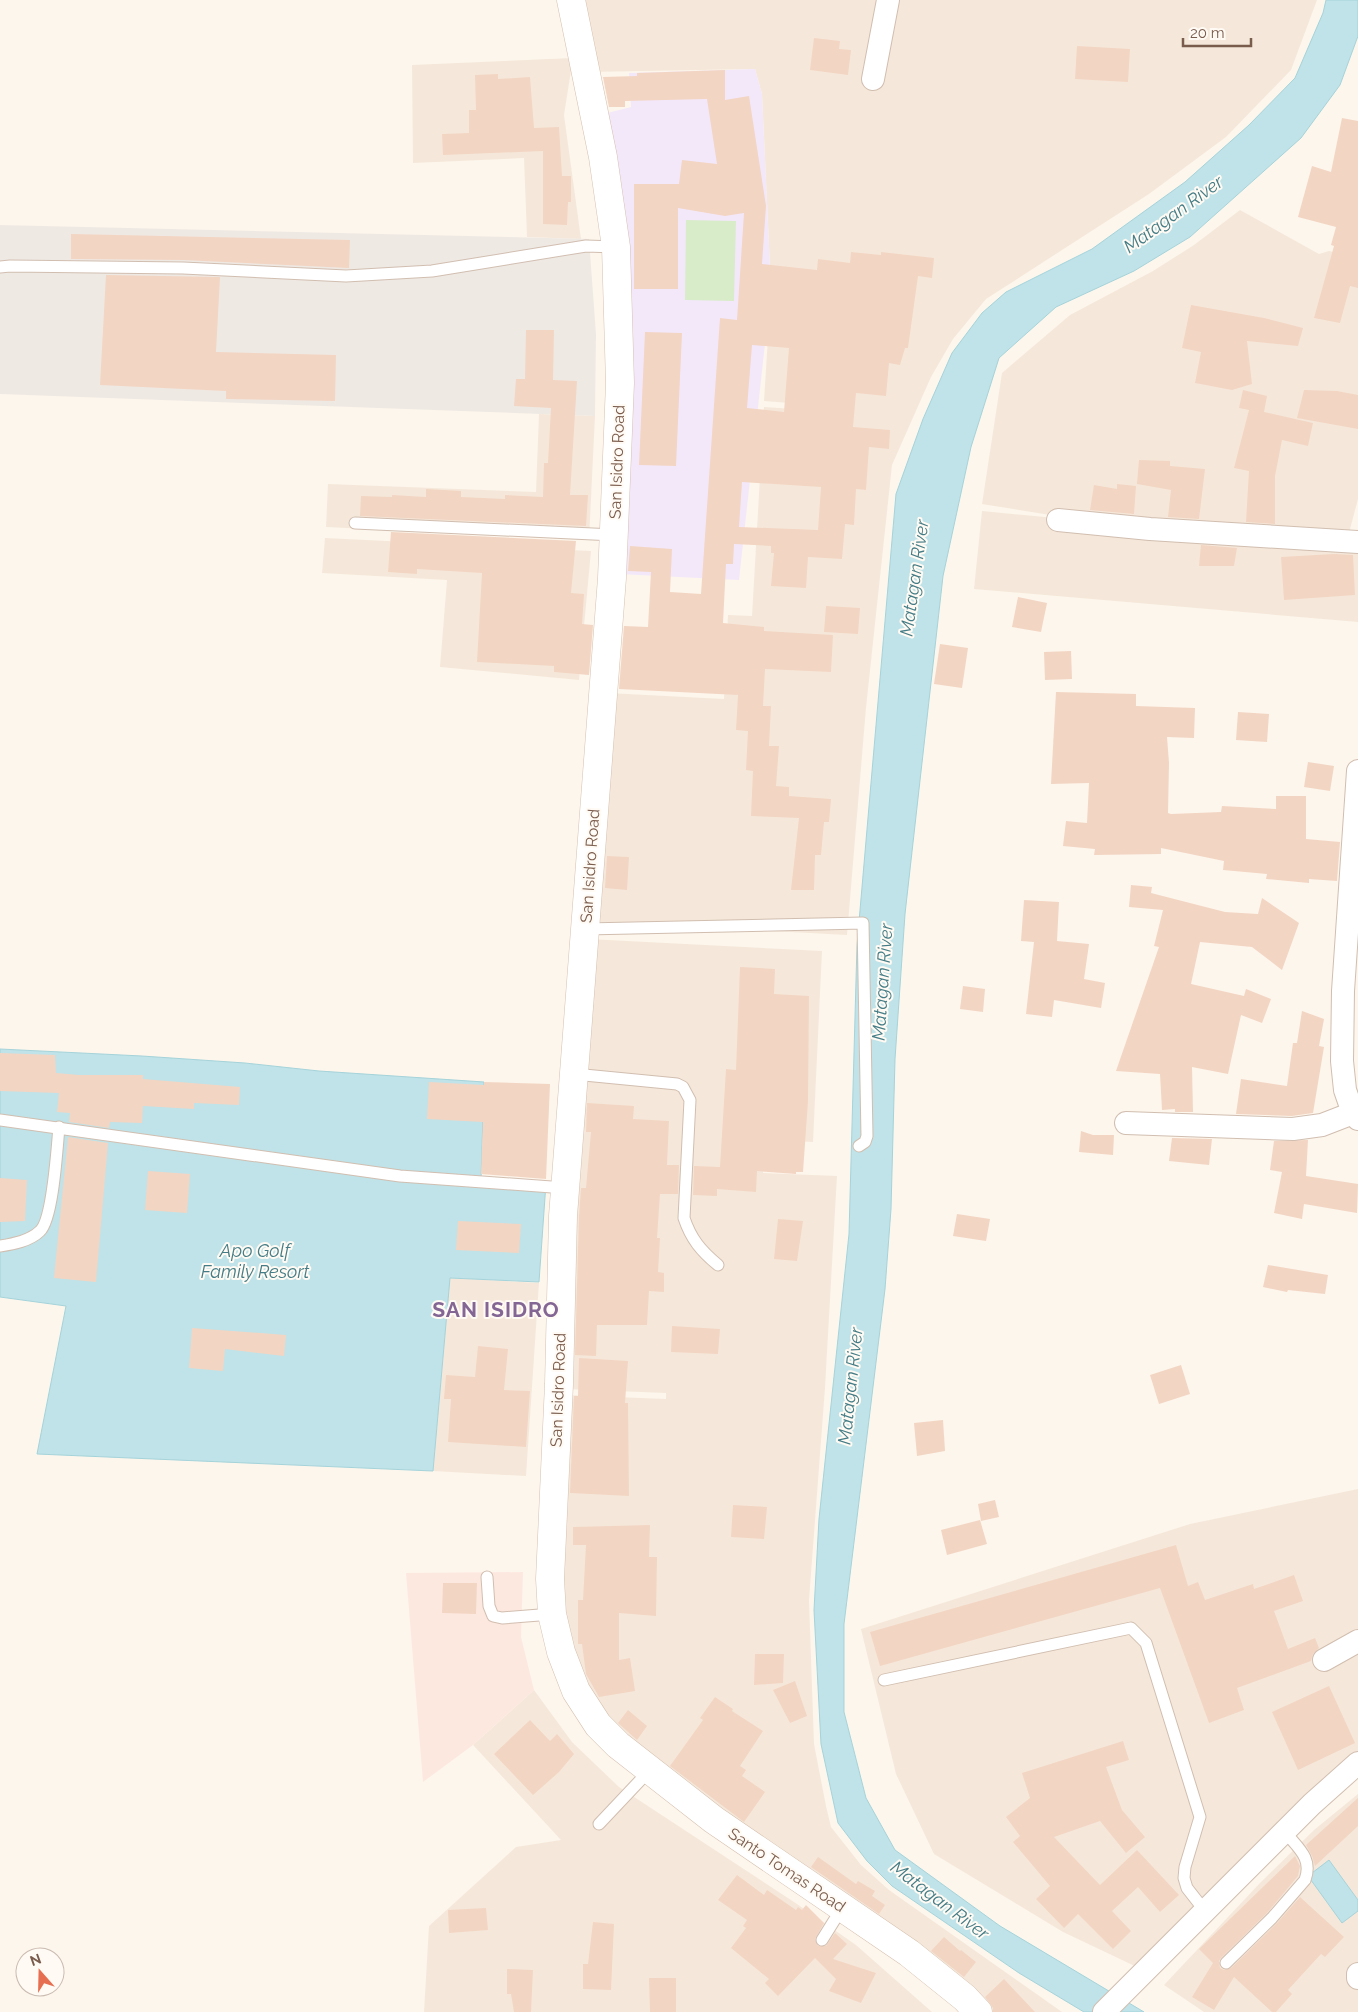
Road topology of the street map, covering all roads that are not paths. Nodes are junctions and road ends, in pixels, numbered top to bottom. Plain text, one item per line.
1 (571, 0) edge
2 (888, 0) edge
3 (873, 78) dead end
4 (616, 246) junction
5 (0, 267) edge
6 (1058, 520) dead end
7 (355, 523) dead end
8 (614, 535) junction
9 (1358, 542) edge
10 (1358, 771) edge
11 (584, 929) junction
12 (574, 1074) junction
13 (1355, 1116) edge
14 (0, 1120) edge
15 (1126, 1124) dead end
16 (59, 1128) junction
17 (859, 1146) dead end
18 (565, 1188) junction
19 (0, 1246) edge
20 (718, 1265) dead end
21 (487, 1577) dead end
22 (552, 1614) junction
23 (1358, 1641) edge
24 (1324, 1660) dead end
25 (884, 1680) dead end
26 (598, 1725) joint
27 (1356, 1770) edge
28 (649, 1771) junction
29 (599, 1824) dead end
30 (1285, 1832) junction
31 (842, 1908) junction
32 (1205, 1911) junction
33 (822, 1940) dead end
34 (1226, 1963) dead end
35 (1358, 1974) edge
36 (1358, 1978) edge
37 (978, 2012) edge
38 (1104, 2012) edge

1 - 4 street, San Isidro Road
2 - 3 street
4 - 5 lane
4 - 8 street, San Isidro Road
6 - 9 street
7 - 8 lane
8 - 11 street, San Isidro Road
10 - 13 street
11 - 12 street, San Isidro Road
11 - 17 lane
12 - 18 street, San Isidro Road
12 - 20 lane
13 - 15 street
14 - 16 lane
16 - 18 lane
16 - 19 lane
18 - 22 street, San Isidro Road
21 - 22 lane
22 - 26 street, San Isidro Road
23 - 24 street
25 - 32 lane
26 - 28 street, Santo Tomas Road
27 - 30 street
28 - 29 lane
28 - 31 street, Santo Tomas Road
30 - 32 street
30 - 34 lane
31 - 33 lane
31 - 37 street, Santo Tomas Road
32 - 38 street
35 - 36 street

